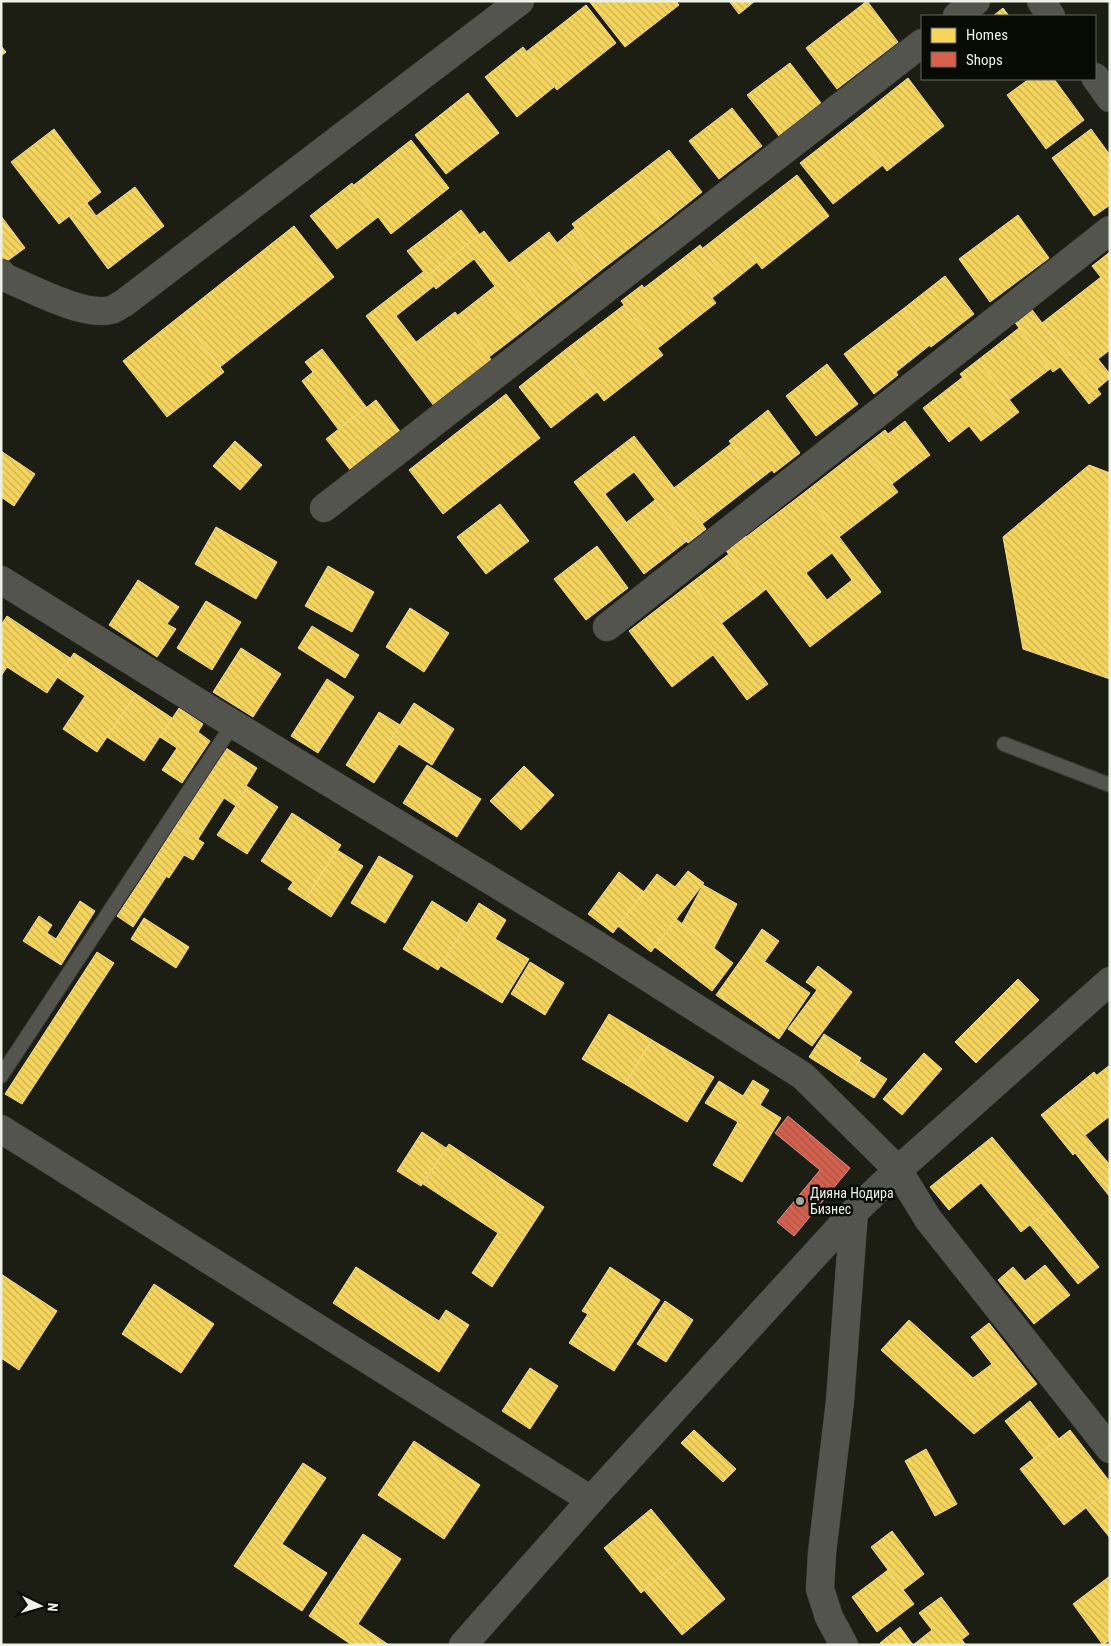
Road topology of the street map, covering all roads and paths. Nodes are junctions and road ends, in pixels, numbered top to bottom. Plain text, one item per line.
1 (520, 1) edge
2 (976, 1) edge
3 (1041, 1) edge
4 (958, 15) edge
5 (1050, 15) edge
6 (921, 44) edge
7 (1096, 78) edge
8 (1110, 98) edge
9 (1110, 230) edge
10 (1, 273) edge
11 (324, 508) dead end
12 (1, 580) edge
13 (607, 627) dead end
14 (233, 724) junction
15 (1004, 744) dead end
16 (1110, 785) edge
17 (1110, 981) edge
18 (1, 1076) edge
19 (1, 1129) edge
20 (898, 1170) junction
21 (854, 1212) junction
22 (1110, 1449) edge
23 (591, 1500) junction
24 (463, 1645) edge
25 (844, 1645) edge

1 - 10 street
2 - 4 street
3 - 5 street
6 - 11 street
7 - 8 street
9 - 13 street
12 - 14 street
14 - 18 lane
14 - 20 street
15 - 16 lane
17 - 20 street
19 - 23 street
20 - 21 street
20 - 22 street
21 - 23 street
21 - 25 street
23 - 24 street

